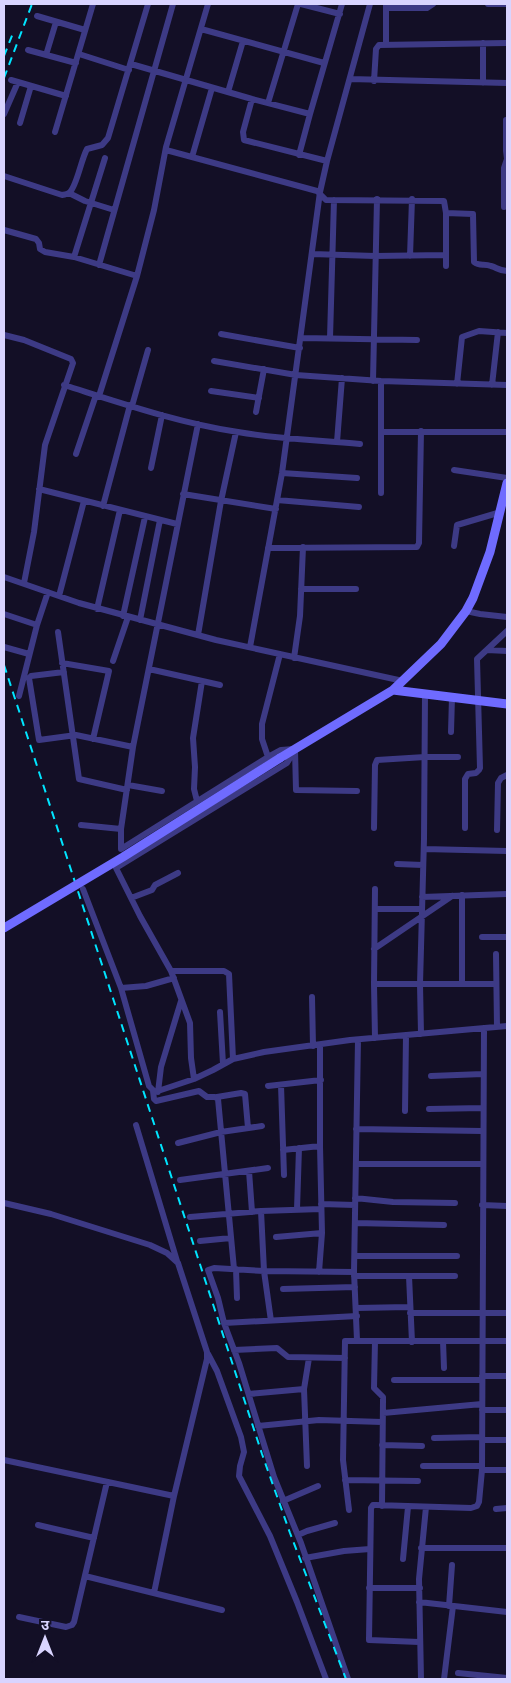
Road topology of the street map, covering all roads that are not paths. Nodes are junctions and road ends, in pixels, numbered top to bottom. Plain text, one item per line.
1 (93, 4) edge
2 (148, 4) edge
3 (173, 4) edge
4 (208, 4) edge
5 (299, 4) edge
6 (342, 4) edge
7 (370, 4) edge
8 (434, 4) edge
9 (488, 4) edge
10 (506, 4) edge
11 (386, 6) edge
12 (340, 14) junction
13 (37, 16) dead end
14 (56, 22) junction
15 (201, 29) junction
16 (85, 30) junction
17 (243, 41) junction
18 (483, 43) junction
19 (507, 43) edge
20 (386, 44) junction
21 (28, 50) dead end
22 (283, 52) junction
23 (79, 54) junction
24 (46, 55) junction
25 (76, 63) junction
26 (324, 63) junction
27 (130, 67) junction
28 (154, 71) junction
29 (350, 79) junction
30 (186, 80) junction
31 (374, 80) junction
32 (483, 83) junction
33 (507, 83) edge
34 (31, 86) junction
35 (212, 88) junction
36 (228, 92) junction
37 (66, 96) junction
38 (252, 99) junction
39 (268, 103) junction
40 (4, 114) edge
41 (310, 114) junction
42 (506, 120) edge
43 (20, 123) dead end
44 (55, 132) dead end
45 (166, 150) junction
46 (299, 155) junction
47 (192, 157) junction
48 (104, 158) dead end
49 (507, 159) edge
50 (327, 161) junction
51 (4, 176) edge
52 (320, 192) junction
53 (69, 193) junction
54 (376, 199) junction
55 (334, 200) junction
56 (412, 200) junction
57 (91, 203) junction
58 (504, 207) dead end
59 (114, 210) junction
60 (446, 213) junction
61 (4, 230) edge
62 (312, 254) junction
63 (333, 255) junction
64 (446, 255) junction
65 (74, 256) junction
66 (376, 256) junction
67 (410, 256) junction
68 (99, 265) junction
69 (446, 266) dead end
70 (507, 270) edge
71 (137, 276) junction
72 (498, 332) junction
73 (507, 333) edge
74 (221, 334) dead end
75 (4, 335) edge
76 (301, 338) junction
77 (330, 338) junction
78 (374, 339) junction
79 (417, 340) dead end
80 (300, 348) junction
81 (148, 350) dead end
82 (214, 361) dead end
83 (264, 370) junction
84 (296, 375) junction
85 (342, 378) junction
86 (373, 380) junction
87 (381, 382) junction
88 (456, 384) junction
89 (64, 385) junction
90 (492, 385) junction
91 (507, 385) edge
92 (211, 391) dead end
93 (98, 396) junction
94 (259, 398) junction
95 (131, 406) junction
96 (256, 412) dead end
97 (162, 415) junction
98 (198, 424) junction
99 (236, 432) junction
100 (382, 432) junction
101 (421, 432) junction
102 (507, 432) edge
103 (287, 439) junction
104 (337, 442) junction
105 (360, 444) dead end
106 (76, 454) dead end
107 (151, 468) dead end
108 (454, 470) dead end
109 (282, 473) junction
110 (356, 478) dead end
111 (507, 478) edge
112 (507, 483) edge
113 (39, 489) junction
114 (381, 493) dead end
115 (183, 494) junction
116 (277, 500) junction
117 (84, 501) junction
118 (221, 501) junction
119 (103, 506) junction
120 (359, 507) dead end
121 (276, 509) junction
122 (120, 510) junction
123 (501, 512) junction
124 (145, 516) junction
125 (160, 520) junction
126 (177, 524) junction
127 (454, 546) dead end
128 (303, 547) junction
129 (268, 548) junction
130 (4, 577) edge
131 (24, 583) junction
132 (302, 589) junction
133 (356, 589) dead end
134 (48, 592) junction
135 (59, 596) junction
136 (97, 608) junction
137 (466, 611) junction
138 (4, 614) edge
139 (125, 616) junction
140 (507, 616) edge
141 (140, 620) junction
142 (37, 625) junction
143 (158, 625) junction
144 (507, 631) edge
145 (58, 632) dead end
146 (198, 635) junction
147 (4, 646) edge
148 (250, 648) junction
149 (487, 650) junction
150 (507, 651) edge
151 (29, 654) junction
152 (280, 654) junction
153 (294, 658) junction
154 (113, 661) dead end
155 (62, 663) junction
156 (149, 669) junction
157 (64, 672) junction
158 (202, 681) junction
159 (403, 681) junction
160 (220, 685) dead end
161 (393, 690) junction
162 (425, 694) junction
163 (19, 696) dead end
164 (452, 697) junction
165 (478, 700) junction
166 (507, 704) edge
167 (451, 732) dead end
168 (72, 735) junction
169 (93, 738) junction
170 (133, 747) junction
171 (295, 749) junction
172 (268, 756) junction
173 (425, 757) junction
174 (458, 757) dead end
175 (507, 775) edge
176 (128, 788) junction
177 (162, 791) dead end
178 (358, 791) dead end
179 (197, 801) junction
180 (81, 825) dead end
181 (374, 828) dead end
182 (465, 828) dead end
183 (121, 829) junction
184 (497, 830) dead end
185 (424, 849) junction
186 (507, 851) edge
187 (396, 864) dead end
188 (423, 865) junction
189 (178, 873) dead end
190 (83, 889) dead end
191 (376, 889) dead end
192 (507, 894) edge
193 (462, 895) junction
194 (452, 896) junction
195 (422, 897) junction
196 (131, 898) junction
197 (375, 909) junction
198 (422, 909) junction
199 (422, 917) junction
200 (4, 928) edge
201 (482, 937) dead end
202 (507, 937) edge
203 (374, 949) junction
204 (496, 954) dead end
205 (171, 971) junction
206 (174, 978) junction
207 (374, 984) junction
208 (420, 984) junction
209 (462, 984) junction
210 (495, 984) junction
211 (120, 988) junction
212 (312, 997) dead end
213 (181, 1001) junction
214 (220, 1012) dead end
215 (507, 1026) edge
216 (497, 1027) junction
217 (484, 1028) junction
218 (420, 1034) junction
219 (406, 1035) junction
220 (375, 1038) junction
221 (358, 1040) junction
222 (317, 1046) junction
223 (233, 1059) junction
224 (223, 1064) junction
225 (483, 1074) junction
226 (430, 1076) dead end
227 (194, 1079) junction
228 (321, 1080) junction
229 (281, 1085) junction
230 (268, 1086) dead end
231 (155, 1091) junction
232 (217, 1097) junction
233 (429, 1108) dead end
234 (483, 1108) junction
235 (405, 1111) dead end
236 (136, 1126) dead end
237 (262, 1126) dead end
238 (248, 1128) junction
239 (356, 1129) junction
240 (482, 1131) junction
241 (221, 1132) junction
242 (178, 1143) dead end
243 (320, 1146) junction
244 (299, 1148) junction
245 (283, 1150) junction
246 (356, 1164) junction
247 (483, 1164) junction
248 (268, 1168) dead end
249 (249, 1171) junction
250 (226, 1174) junction
251 (284, 1175) dead end
252 (180, 1180) dead end
253 (355, 1202) junction
254 (4, 1203) edge
255 (455, 1203) dead end
256 (482, 1205) junction
257 (507, 1206) edge
258 (321, 1207) junction
259 (297, 1209) junction
260 (261, 1211) junction
261 (252, 1212) junction
262 (230, 1214) junction
263 (190, 1217) dead end
264 (355, 1223) junction
265 (444, 1225) dead end
266 (322, 1234) junction
267 (276, 1237) dead end
268 (232, 1238) junction
269 (200, 1240) dead end
270 (355, 1256) junction
271 (456, 1256) dead end
272 (178, 1263) junction
273 (235, 1269) junction
274 (264, 1271) junction
275 (319, 1272) junction
276 (354, 1274) junction
277 (409, 1276) junction
278 (455, 1276) dead end
279 (355, 1287) junction
280 (282, 1289) dead end
281 (238, 1298) dead end
282 (356, 1308) junction
283 (410, 1310) junction
284 (482, 1313) junction
285 (507, 1313) edge
286 (357, 1316) junction
287 (271, 1321) junction
288 (224, 1323) junction
289 (357, 1340) junction
290 (375, 1341) junction
291 (444, 1341) junction
292 (482, 1341) junction
293 (507, 1341) edge
294 (412, 1342) junction
295 (234, 1350) junction
296 (207, 1352) junction
297 (309, 1358) junction
298 (345, 1358) junction
299 (444, 1368) dead end
300 (507, 1376) edge
301 (482, 1378) junction
302 (394, 1380) dead end
303 (304, 1389) junction
304 (249, 1394) junction
305 (482, 1407) junction
306 (507, 1410) edge
307 (383, 1413) junction
308 (343, 1420) junction
309 (305, 1422) junction
310 (382, 1422) junction
311 (258, 1426) junction
312 (434, 1438) dead end
313 (482, 1438) junction
314 (507, 1440) edge
315 (382, 1445) junction
316 (422, 1446) dead end
317 (4, 1460) edge
318 (307, 1466) dead end
319 (423, 1466) dead end
320 (482, 1468) junction
321 (507, 1470) edge
322 (345, 1480) junction
323 (383, 1480) junction
324 (418, 1481) dead end
325 (107, 1482) junction
326 (318, 1486) dead end
327 (174, 1496) junction
328 (283, 1501) junction
329 (382, 1506) junction
330 (408, 1507) junction
331 (426, 1508) junction
332 (507, 1508) edge
333 (496, 1509) dead end
334 (348, 1510) dead end
335 (335, 1523) dead end
336 (38, 1525) dead end
337 (298, 1535) junction
338 (94, 1538) junction
339 (421, 1548) junction
340 (507, 1548) edge
341 (370, 1549) junction
342 (305, 1558) junction
343 (403, 1559) dead end
344 (452, 1565) dead end
345 (85, 1576) junction
346 (369, 1588) junction
347 (420, 1588) junction
348 (154, 1593) junction
349 (419, 1602) junction
350 (451, 1606) junction
351 (222, 1610) dead end
352 (507, 1612) edge
353 (20, 1617) dead end
354 (419, 1642) junction
355 (458, 1673) dead end
356 (507, 1678) edge
357 (326, 1679) edge
358 (348, 1679) edge
359 (421, 1679) edge
360 (444, 1679) edge

1 - 16 street
2 - 27 street
3 - 28 street
4 - 15 street
5 - 12 street
5 - 22 street
6 - 12 street
7 - 29 street
8 - 11 street
9 - 10 street
11 - 20 street
12 - 26 street
13 - 14 street
14 - 16 street
14 - 24 street
15 - 17 street
15 - 30 street
16 - 23 street
17 - 22 street
17 - 36 street
18 - 19 street
18 - 20 street
18 - 32 street
20 - 31 street
21 - 24 street
22 - 26 street
22 - 39 street
23 - 25 street
23 - 27 street
24 - 25 street
25 - 37 street
26 - 41 street
27 - 28 street
27 - 53 street
28 - 30 street
28 - 59 street
29 - 31 street
29 - 50 street
30 - 35 street
30 - 45 street
31 - 32 street
32 - 33 street
34 - 37 street
34 - 40 street
34 - 43 street
35 - 36 street
35 - 47 street
36 - 38 street
37 - 44 street
38 - 39 street
38 - 46 street
39 - 41 street
41 - 46 street
42 - 49 street
45 - 47 street
45 - 71 street
46 - 50 street
47 - 52 street
48 - 57 street
49 - 58 street
50 - 52 street
51 - 53 street
52 - 55 street
52 - 62 street
53 - 57 street
54 - 55 street
54 - 56 street
54 - 66 street
55 - 63 street
56 - 60 street
56 - 67 street
57 - 59 street
57 - 65 street
59 - 68 street
60 - 64 street
60 - 70 street
61 - 65 street
62 - 63 street
62 - 76 street
63 - 66 street
63 - 77 street
64 - 67 street
64 - 69 street
65 - 68 street
66 - 67 street
66 - 78 street
68 - 71 street
71 - 93 street
72 - 73 street
72 - 88 street
72 - 90 street
74 - 80 street
75 - 89 street
76 - 77 street
76 - 80 street
77 - 78 street
78 - 79 street
78 - 86 street
80 - 84 street
81 - 95 street
82 - 83 street
83 - 84 street
83 - 94 street
84 - 85 street
84 - 103 street
85 - 86 street
85 - 104 street
86 - 87 street
87 - 88 street
87 - 100 street
88 - 90 street
89 - 93 street
89 - 113 street
90 - 91 street
92 - 94 street
93 - 95 street
93 - 106 street
94 - 96 street
95 - 97 street
95 - 119 street
97 - 98 street
97 - 107 street
98 - 99 street
98 - 115 street
99 - 103 street
99 - 118 street
100 - 101 street
100 - 114 street
101 - 102 street
101 - 128 street
103 - 104 street
103 - 109 street
104 - 105 street
108 - 111 street
109 - 110 street
109 - 116 street
112 - 123 street
113 - 117 street
113 - 131 street
115 - 118 street
115 - 126 street
116 - 120 street
116 - 121 street
117 - 119 street
117 - 135 street
118 - 121 street
118 - 146 street
119 - 122 street
121 - 129 street
122 - 124 street
122 - 136 street
123 - 127 street
123 - 137 street
124 - 125 street
124 - 139 street
125 - 126 street
125 - 141 street
126 - 143 street
128 - 129 street
128 - 132 street
129 - 148 street
130 - 131 street
131 - 134 street
132 - 133 street
132 - 153 street
134 - 135 street
134 - 142 street
135 - 136 street
136 - 139 street
137 - 140 street
137 - 159 street
138 - 142 street
139 - 141 street
139 - 154 street
141 - 143 street
142 - 151 street
143 - 146 street
143 - 156 street
144 - 149 street
145 - 155 street
146 - 148 street
147 - 151 street
148 - 152 street
149 - 150 street
149 - 165 street
151 - 163 street
152 - 153 street
152 - 172 street
153 - 159 street
155 - 157 street
155 - 169 street
156 - 158 street
156 - 170 street
157 - 168 street
157 - 168 street
158 - 160 street
158 - 179 street
159 - 161 street
161 - 162 street
161 - 171 street
162 - 164 street
162 - 173 street
164 - 165 street
164 - 167 street
165 - 166 street
165 - 182 street
168 - 169 street
168 - 176 street
169 - 170 street
170 - 176 street
171 - 172 street
171 - 178 street
171 - 196 street
171 - 200 street, bridge
172 - 179 street
173 - 174 street
173 - 181 street
173 - 185 street
175 - 184 street
176 - 177 street
176 - 183 street
179 - 183 street
180 - 183 street
185 - 186 street
185 - 188 street
187 - 188 street
188 - 195 street
189 - 196 street
190 - 211 street
191 - 197 street
192 - 193 street
193 - 194 street
193 - 209 street
194 - 195 street
194 - 199 street
195 - 198 street
196 - 205 street
197 - 198 street
197 - 203 street
198 - 199 street
199 - 203 street
199 - 208 street
201 - 202 street
203 - 207 street
204 - 210 street
205 - 206 street
205 - 223 street
206 - 211 street
206 - 213 street
207 - 208 street
207 - 220 street
208 - 209 street
208 - 218 street
209 - 210 street
210 - 216 street
211 - 231 street
212 - 222 street
213 - 227 street
213 - 231 street
214 - 224 street
215 - 216 street
216 - 217 street
217 - 218 street
217 - 225 street
218 - 219 street
219 - 220 street
219 - 235 street
220 - 221 street
221 - 222 street
221 - 239 street
222 - 223 street
222 - 228 street
223 - 224 street
224 - 227 street
225 - 226 street
225 - 234 street
227 - 231 street
228 - 229 street
228 - 243 street
229 - 230 street
229 - 245 street
231 - 232 street
232 - 238 street
232 - 241 street
233 - 234 street
234 - 240 street
236 - 272 street
237 - 238 street
238 - 241 street
239 - 240 street
239 - 246 street
240 - 247 street
241 - 242 street
241 - 250 street
243 - 244 street
243 - 258 street
244 - 245 street
244 - 259 street
245 - 251 street
246 - 247 street
246 - 253 street
247 - 256 street
248 - 249 street
249 - 250 street
249 - 261 street
250 - 252 street
250 - 262 street
253 - 255 street
253 - 258 street
253 - 264 street
254 - 272 street
256 - 257 street
256 - 284 street
258 - 259 street
258 - 266 street
259 - 260 street
260 - 261 street
260 - 274 street
261 - 262 street
262 - 263 street
262 - 268 street
264 - 265 street
264 - 270 street
266 - 267 street
266 - 275 street
268 - 269 street
268 - 273 street
270 - 271 street
270 - 276 street
272 - 296 street
273 - 274 street
273 - 281 street
273 - 288 street
274 - 275 street
274 - 287 street
275 - 276 street
276 - 277 street
276 - 279 street
277 - 278 street
277 - 283 street
279 - 280 street
279 - 282 street
282 - 283 street
282 - 286 street
283 - 284 street
283 - 294 street
284 - 285 street
284 - 292 street
286 - 287 street
286 - 289 street
287 - 288 street
288 - 295 street
289 - 290 street
289 - 298 street
290 - 294 street
290 - 307 street
291 - 292 street
291 - 294 street
291 - 299 street
292 - 293 street
292 - 301 street
295 - 297 street
295 - 304 street
296 - 327 street
296 - 357 street
297 - 298 street
297 - 303 street
298 - 308 street
300 - 301 street
301 - 302 street
301 - 305 street
303 - 304 street
303 - 309 street
304 - 311 street
305 - 306 street
305 - 307 street
305 - 313 street
307 - 310 street
308 - 309 street
308 - 310 street
308 - 322 street
309 - 311 street
309 - 318 street
310 - 315 street
311 - 328 street
312 - 313 street
313 - 314 street
313 - 320 street
315 - 316 street
315 - 323 street
317 - 325 street
319 - 320 street
320 - 321 street
320 - 331 street
322 - 323 street
322 - 334 street
323 - 324 street
323 - 329 street
325 - 327 street
325 - 338 street
326 - 328 street
327 - 348 street
328 - 337 street
329 - 330 street
329 - 341 street
330 - 331 street
330 - 343 street
331 - 339 street
332 - 333 street
335 - 337 street
336 - 338 street
337 - 342 street
338 - 345 street
339 - 340 street
339 - 347 street
341 - 342 street
341 - 346 street
342 - 358 street
344 - 350 street
345 - 348 street
345 - 353 street
346 - 347 street
346 - 354 street
347 - 349 street
348 - 351 street
349 - 350 street
349 - 354 street
350 - 352 street
350 - 360 street
354 - 359 street
355 - 356 street

